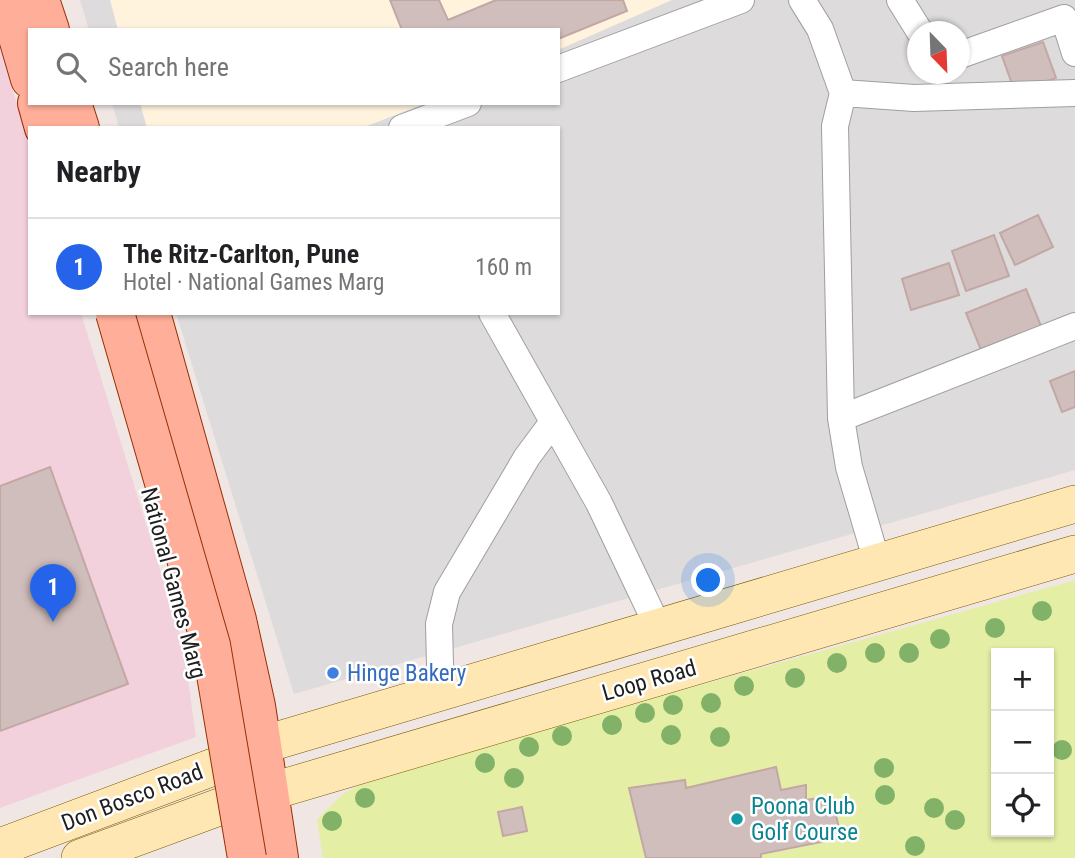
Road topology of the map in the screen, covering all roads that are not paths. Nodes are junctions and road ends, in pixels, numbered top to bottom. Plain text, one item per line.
1 (7, 0) edge
2 (25, 0) edge
3 (40, 0) edge
4 (59, 0) edge
5 (741, 0) edge
6 (803, 0) edge
7 (900, 0) edge
8 (1062, 9) edge
9 (913, 21) edge
10 (33, 28) edge
11 (49, 28) edge
12 (67, 28) edge
13 (970, 50) edge
14 (1075, 53) edge
15 (560, 68) edge
16 (28, 72) edge
17 (917, 86) edge
18 (843, 93) junction
19 (1075, 93) edge
20 (38, 105) edge
21 (56, 105) edge
22 (73, 105) edge
23 (91, 105) edge
24 (463, 105) edge
25 (43, 126) edge
26 (61, 126) edge
27 (79, 126) edge
28 (96, 126) edge
29 (412, 126) edge
30 (99, 315) edge
31 (116, 315) edge
32 (135, 315) edge
33 (152, 315) edge
34 (493, 315) edge
35 (1075, 326) edge
36 (841, 418) junction
37 (553, 422) junction
38 (1075, 503) edge
39 (1075, 554) edge
40 (877, 562) junction
41 (237, 620) junction
42 (657, 627) junction
43 (190, 634) junction
44 (445, 690) junction
45 (262, 745) junction
46 (216, 766) junction
47 (270, 793) junction
48 (222, 806) junction
49 (0, 847) edge
50 (80, 858) edge
51 (230, 858) edge
52 (247, 858) edge
53 (264, 858) edge
54 (279, 858) edge

1 - 16 main road
2 - 10 main road
3 - 11 main road
4 - 12 main road
5 - 15 street
6 - 18 street
7 - 9 street
8 - 13 street
8 - 14 street
17 - 18 street
17 - 19 street
18 - 36 street
20 - 25 main road
21 - 26 main road
22 - 27 main road
23 - 28 main road
24 - 29 street
30 - 43 main road, National Games Marg
31 - 52 main road, bridge
32 - 53 main road
33 - 41 main road
34 - 37 street
35 - 36 street
36 - 40 street
37 - 42 street
37 - 44 street
38 - 40 main road, Loop Road
39 - 47 main road, Loop Road
40 - 42 main road, Loop Road
41 - 43 main road
41 - 45 main road
42 - 44 main road, Loop Road
43 - 46 main road, National Games Marg
44 - 45 main road, Loop Road
45 - 46 main road, Don Bosco Road
45 - 47 main road
46 - 48 main road, National Games Marg
46 - 49 main road, Don Bosco Road
47 - 48 main road, Loop Road
47 - 54 main road
48 - 50 main road, Don Bosco Road
48 - 51 main road, National Games Marg

